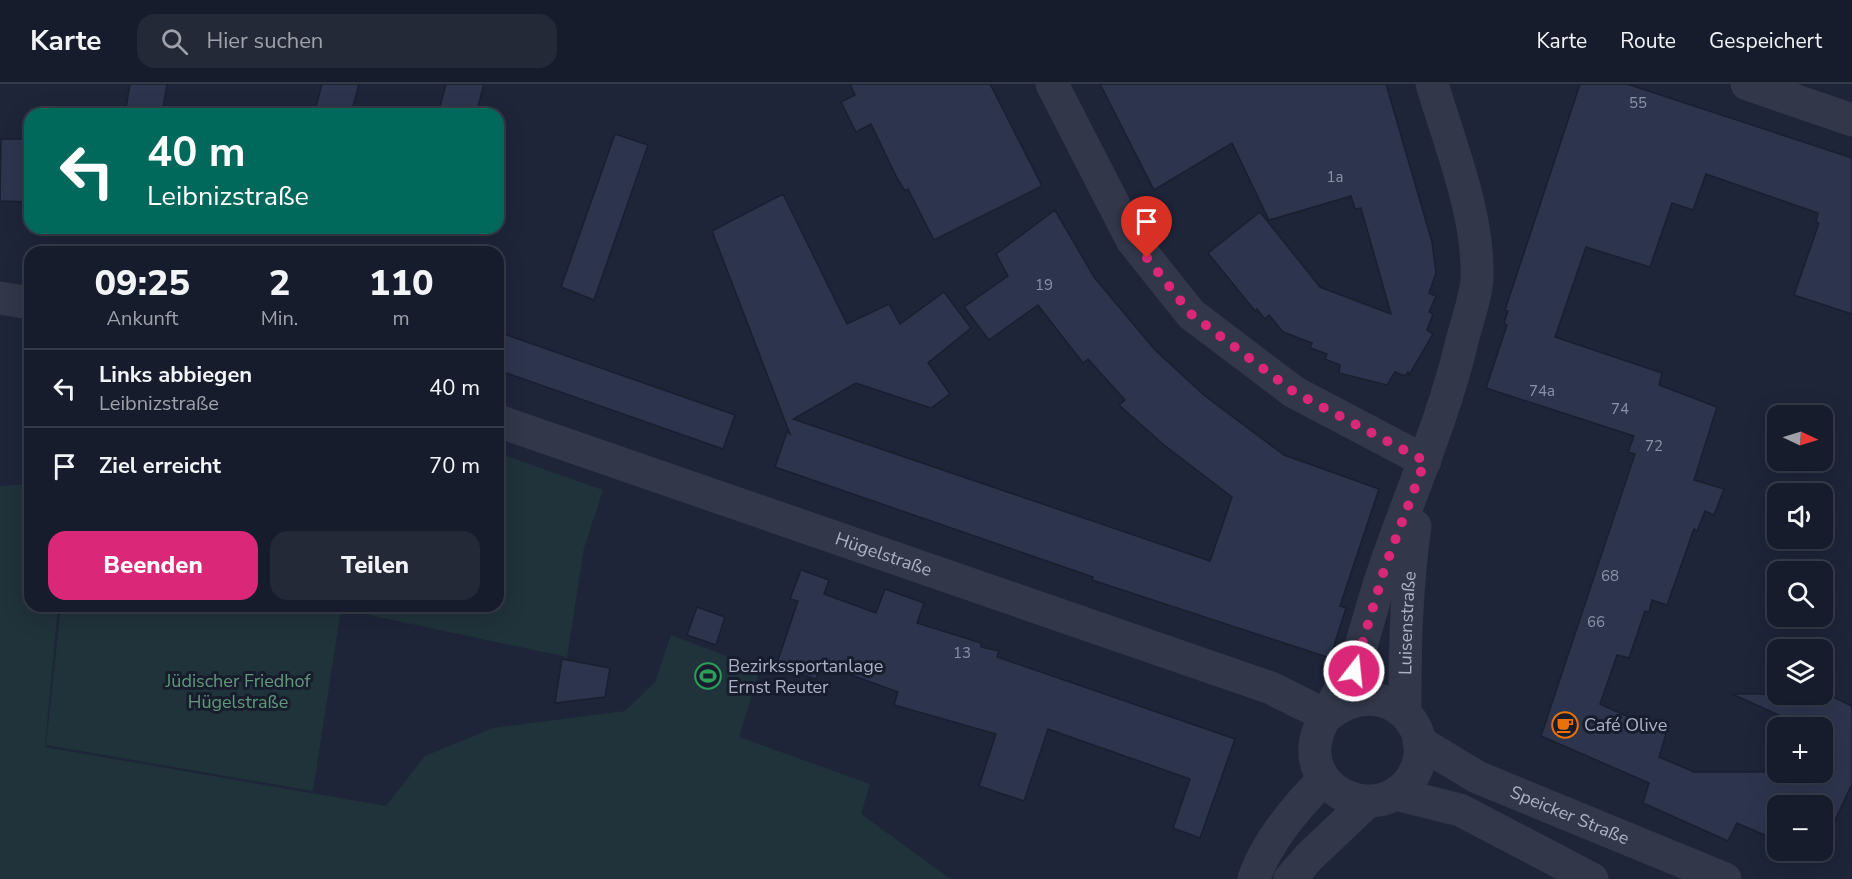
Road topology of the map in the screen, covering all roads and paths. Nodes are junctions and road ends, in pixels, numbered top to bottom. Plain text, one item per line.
1 (1052, 84) edge
2 (1432, 84) edge
3 (1747, 84) edge
4 (1852, 120) edge
5 (0, 298) edge
6 (24, 302) edge
7 (504, 423) edge
8 (1425, 461) junction
9 (1405, 713) junction
10 (1328, 716) junction
11 (1419, 742) junction
12 (1324, 779) junction
13 (1381, 798) junction
14 (1254, 879) edge
15 (1290, 879) edge
16 (1592, 879) edge
17 (1725, 879) edge

1 - 8 street
2 - 8 street, Luisenstraße
3 - 4 street
5 - 6 street
7 - 10 street, Hügelstraße
8 - 9 street, Luisenstraße
8 - 10 street, Luisenstraße
9 - 10 street
9 - 11 street
10 - 12 street
11 - 13 street
11 - 17 street, Speicker Straße
12 - 13 street
12 - 14 street
13 - 15 street
13 - 16 street

